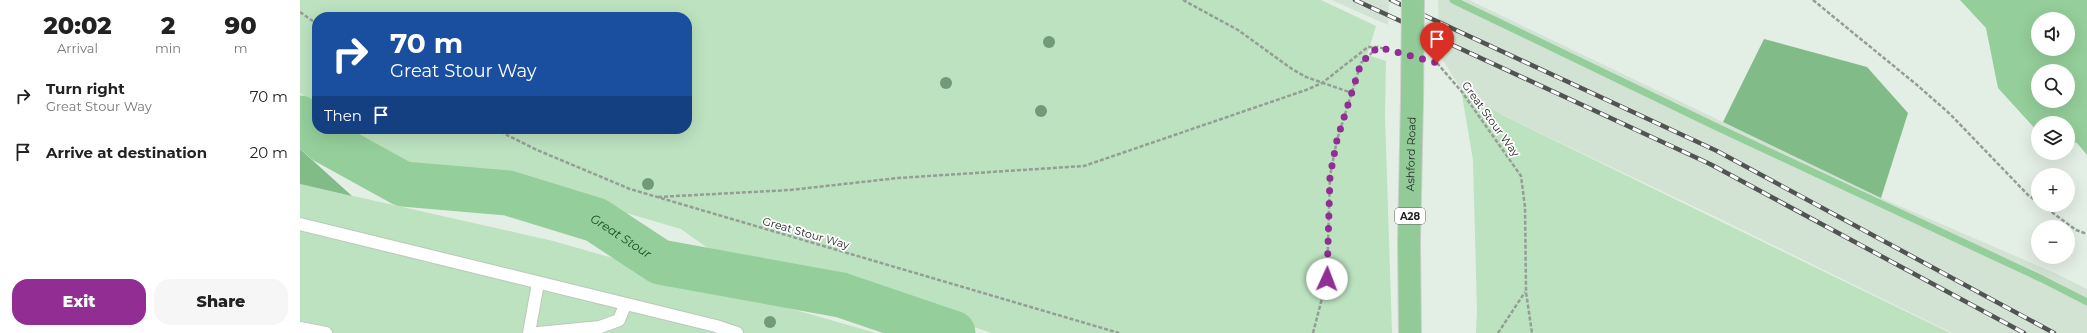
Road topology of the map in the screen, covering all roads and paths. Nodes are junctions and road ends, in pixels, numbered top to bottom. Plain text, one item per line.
1 (1183, 0) edge
2 (1413, 0) edge
3 (1813, 0) edge
4 (300, 12) edge
5 (312, 20) edge
6 (1378, 47) junction
7 (1393, 51) dead end
8 (1430, 61) dead end
9 (1322, 83) junction
10 (1352, 92) junction
11 (506, 134) edge
12 (658, 197) junction
13 (2031, 197) edge
14 (2052, 212) edge
15 (300, 224) edge
16 (2087, 234) edge
17 (538, 282) junction
18 (1526, 292) junction
19 (625, 305) junction
20 (300, 328) edge
21 (326, 333) edge
22 (529, 333) edge
23 (538, 333) edge
24 (737, 333) edge
25 (1119, 333) edge
26 (1313, 333) edge
27 (1410, 333) edge
28 (1498, 333) edge
29 (1532, 333) edge

1 - 9 path
2 - 27 highway, Ashford Road / A28, bridge
3 - 13 path
4 - 5 path
6 - 7 path
6 - 9 path
6 - 10 path
8 - 18 path, Great Stour Way
9 - 10 path
9 - 12 path
10 - 26 path
11 - 12 path, Great Stour Way
12 - 25 path, Great Stour Way
14 - 16 path
15 - 17 lane
17 - 19 lane
17 - 22 lane
18 - 28 path
18 - 29 path, Great Stour Way
19 - 23 lane
19 - 24 lane
20 - 21 lane

